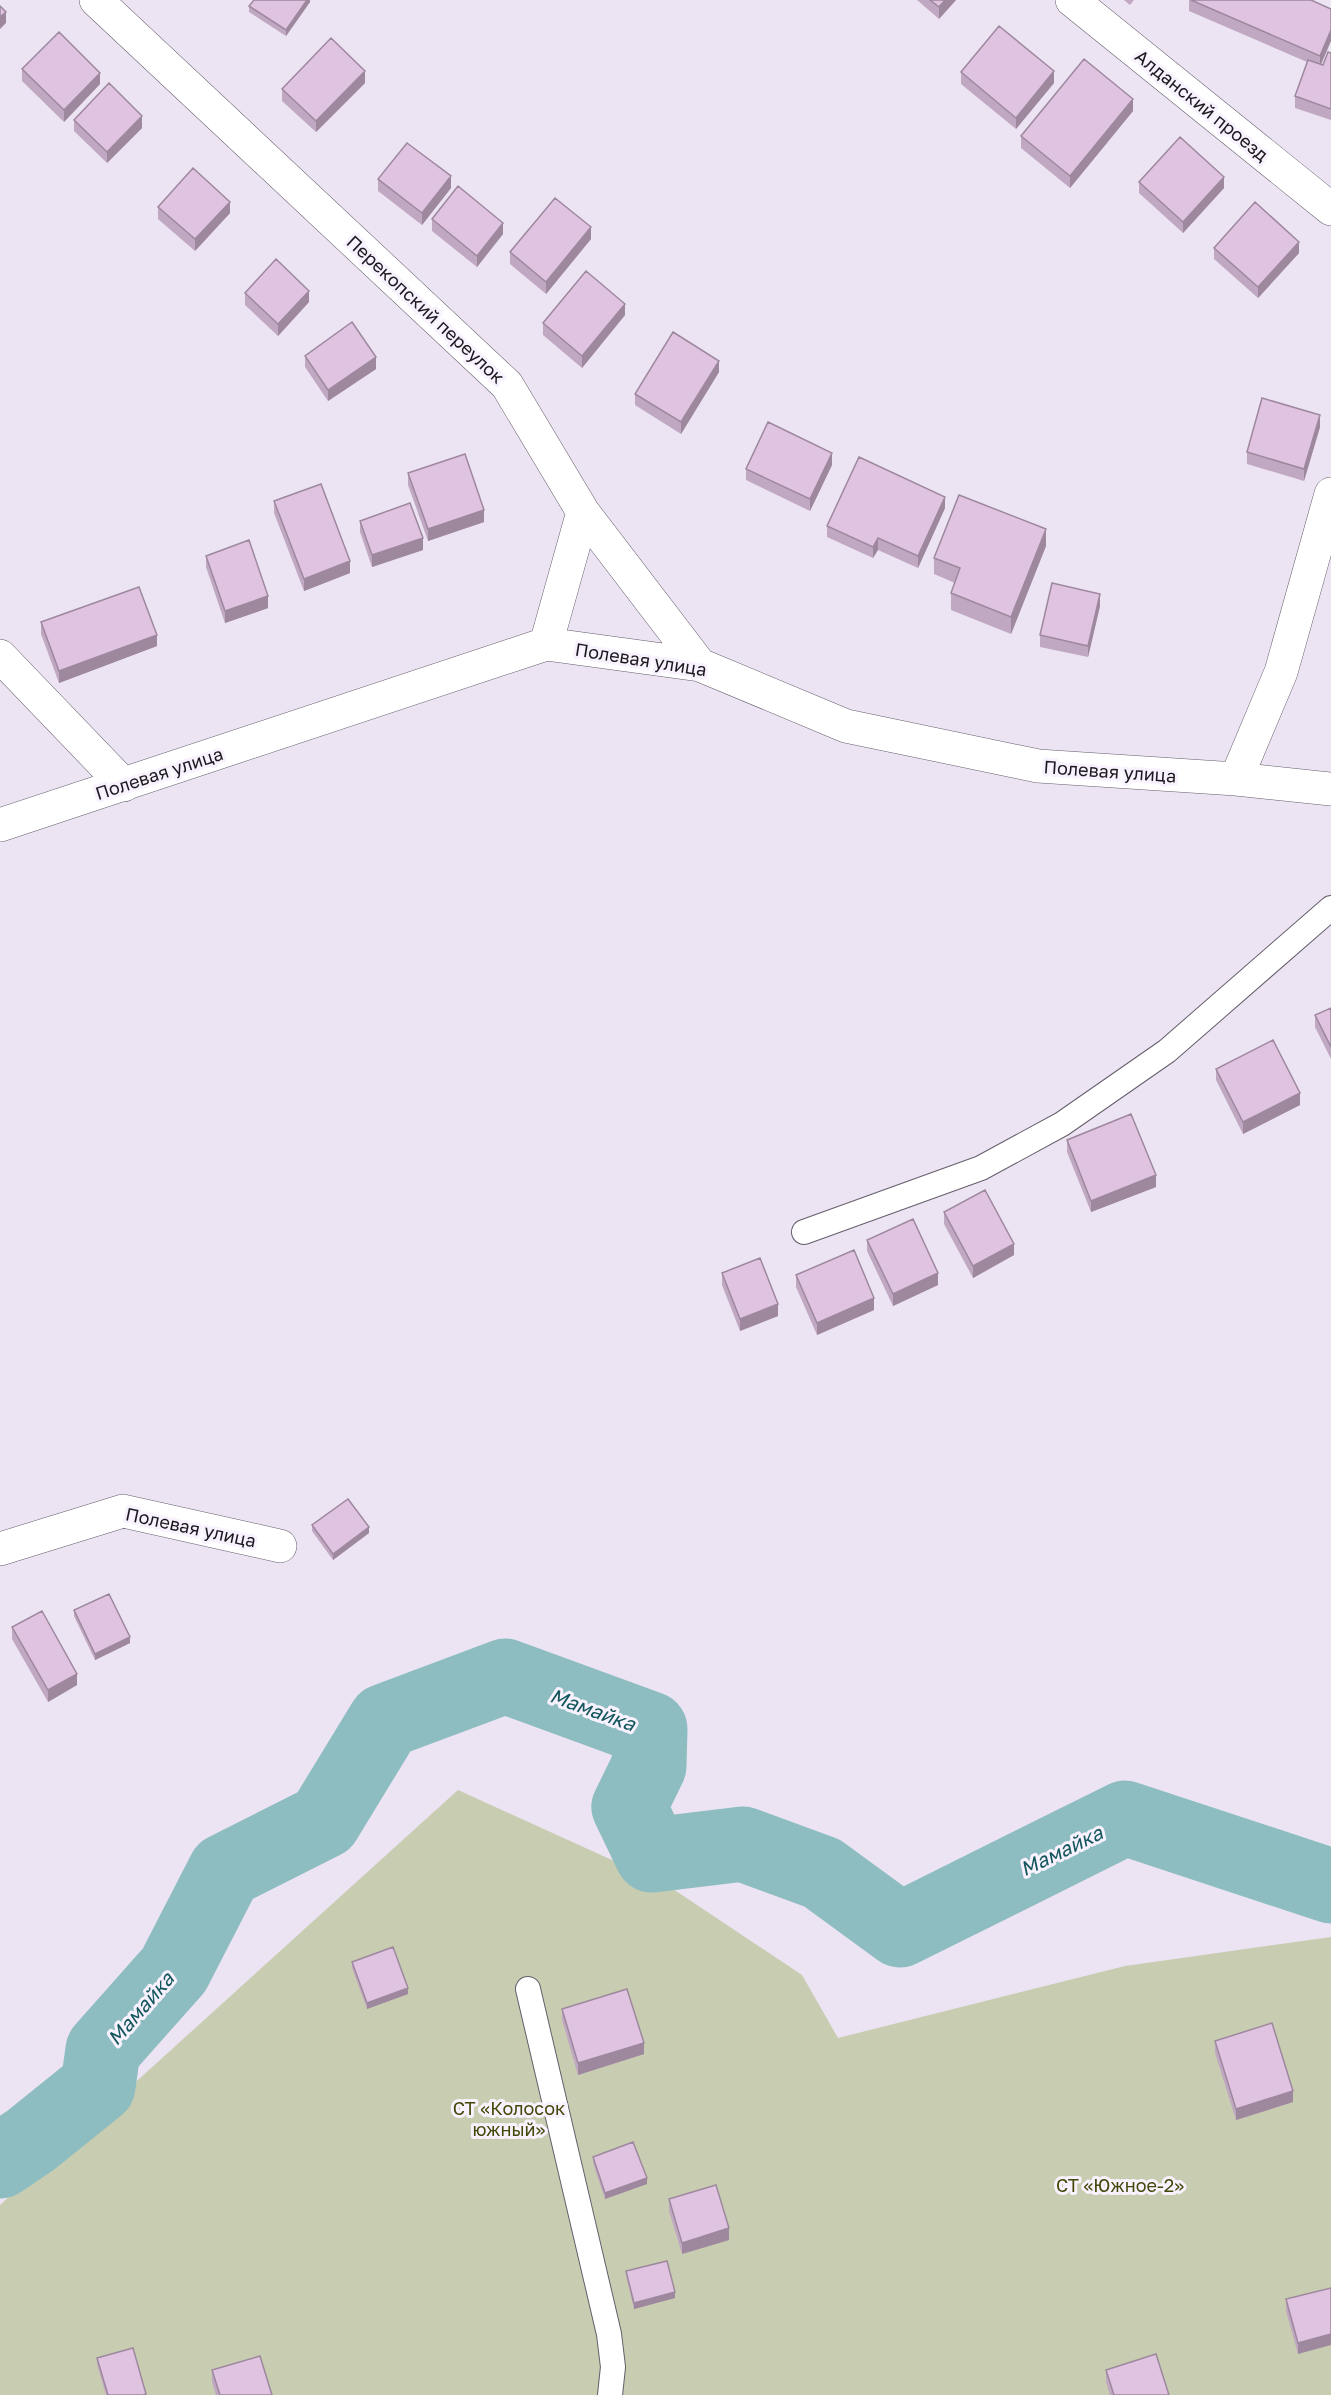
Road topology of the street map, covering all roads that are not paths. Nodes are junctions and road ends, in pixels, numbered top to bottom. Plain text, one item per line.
1 (96, 0) edge
2 (1072, 0) edge
3 (1331, 209) edge
4 (1331, 494) edge
5 (583, 512) junction
6 (546, 644) junction
7 (0, 656) edge
8 (700, 666) junction
9 (1236, 780) junction
10 (124, 785) junction
11 (1331, 789) edge
12 (0, 825) edge
13 (1331, 908) edge
14 (804, 1232) dead end
15 (280, 1546) dead end
16 (0, 1549) edge
17 (528, 1989) dead end
18 (609, 2395) edge

1 - 5 street, Перекопский переулок
2 - 3 street, Алданский проезд
4 - 9 street
5 - 6 street
5 - 8 street, Перекопский переулок
6 - 8 street, Полевая улица
6 - 10 street, Полевая улица
7 - 10 street
8 - 9 street, Полевая улица
9 - 11 street, Полевая улица
10 - 12 street, Полевая улица
13 - 14 lane
15 - 16 street, Полевая улица
17 - 18 lane

